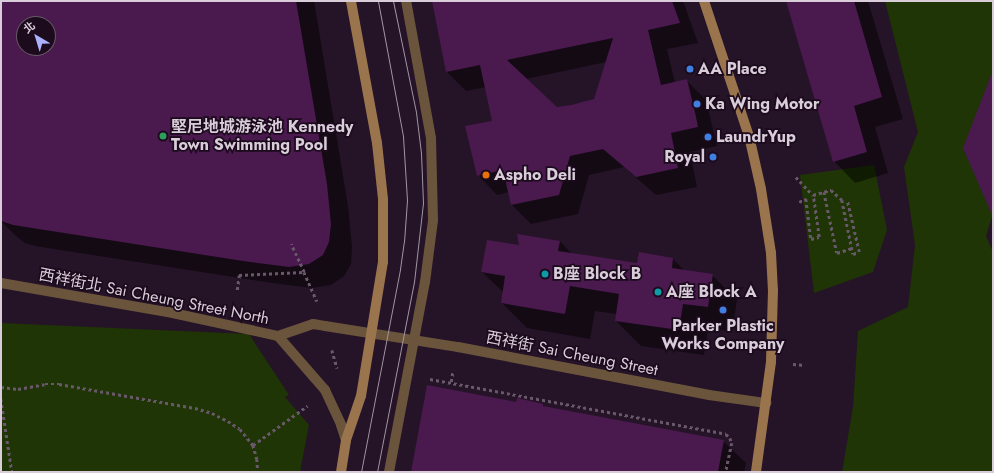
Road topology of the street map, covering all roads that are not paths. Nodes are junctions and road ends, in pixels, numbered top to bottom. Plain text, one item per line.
1 (351, 1) edge
2 (406, 1) edge
3 (704, 1) edge
4 (1, 283) edge
5 (371, 334) junction
6 (278, 336) junction
7 (414, 341) junction
8 (766, 403) junction
9 (346, 440) junction
10 (341, 472) edge
11 (389, 472) edge
12 (756, 472) edge

1 - 5 main road
2 - 7 street
3 - 8 main road
4 - 6 street, 西祥街北 Sai Cheung Street North
5 - 6 street, 西祥街北 Sai Cheung Street North
5 - 7 street, 西祥街 Sai Cheung Street
5 - 9 main road
6 - 9 street
7 - 8 street, 西祥街 Sai Cheung Street
7 - 11 street
8 - 12 main road
9 - 10 main road

